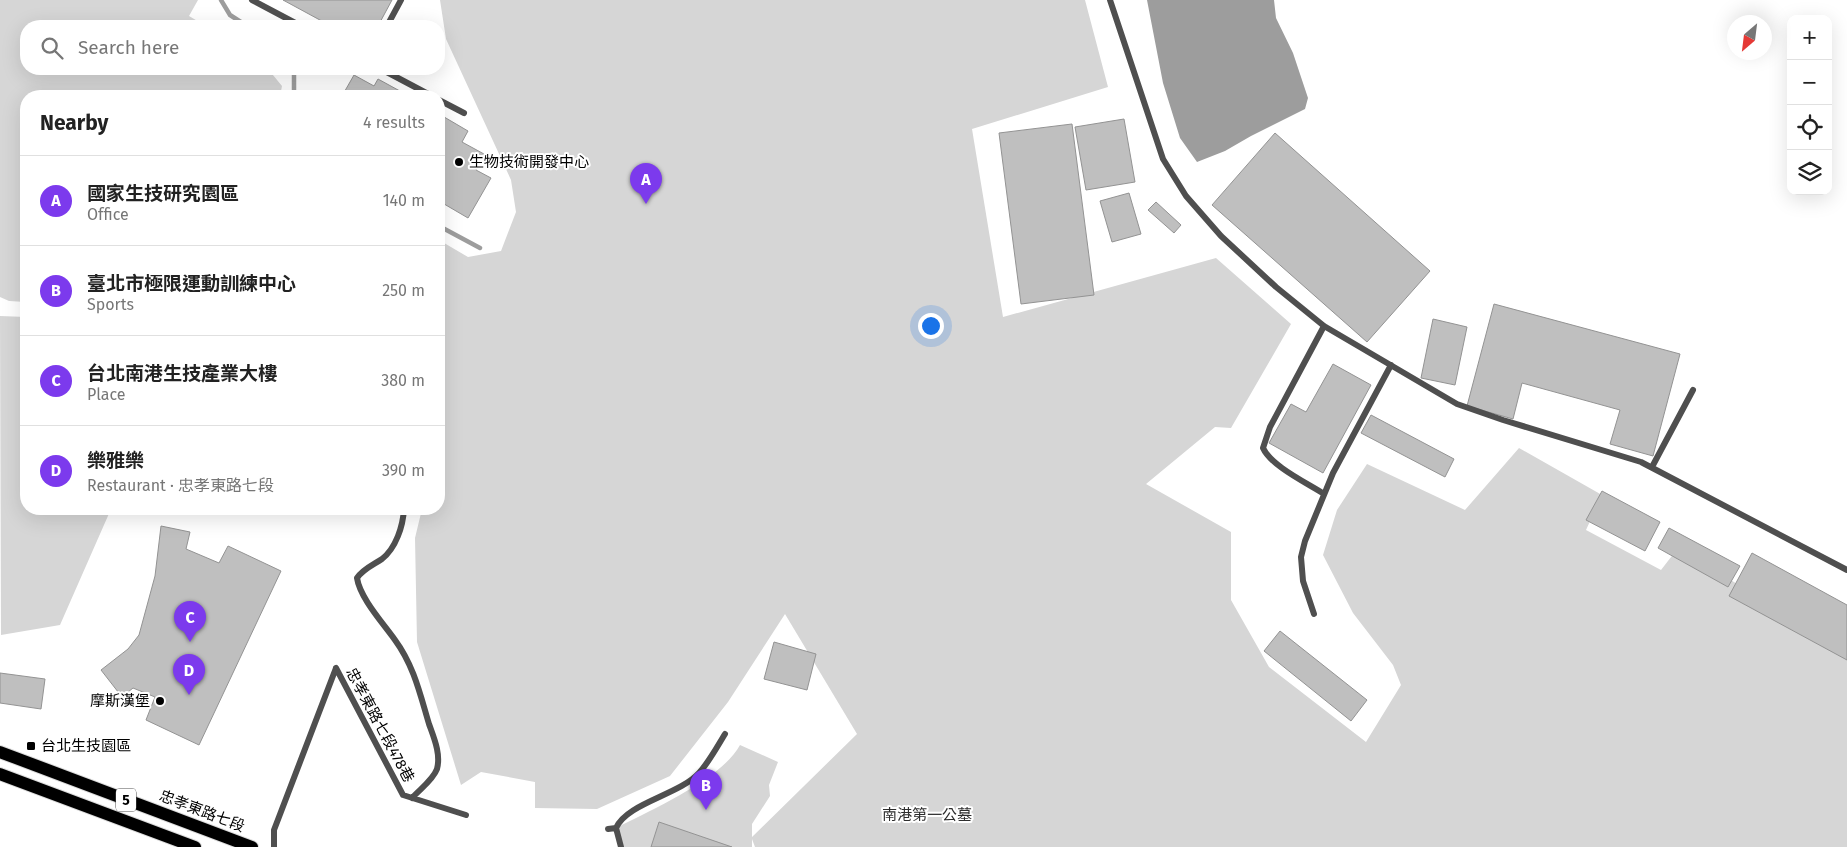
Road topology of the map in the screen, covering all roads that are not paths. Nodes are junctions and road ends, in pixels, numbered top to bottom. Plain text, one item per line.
1 (252, 0) edge
2 (400, 0) edge
3 (1110, 0) edge
4 (290, 20) edge
5 (390, 20) edge
6 (392, 75) edge
7 (421, 90) edge
8 (445, 103) edge
9 (464, 113) dead end
10 (1324, 326) junction
11 (1391, 365) junction
12 (1693, 390) dead end
13 (1652, 467) junction
14 (1324, 494) junction
15 (403, 515) edge
16 (1847, 570) edge
17 (1314, 614) dead end
18 (726, 734) dead end
19 (0, 752) edge
20 (0, 774) edge
21 (412, 798) junction
22 (466, 815) dead end
23 (616, 828) junction
24 (608, 829) dead end
25 (195, 847) edge
26 (252, 847) edge
27 (274, 847) edge
28 (621, 847) edge

1 - 4 lane
2 - 5 lane
3 - 10 lane
6 - 7 lane
8 - 9 lane
10 - 11 lane
10 - 14 lane
11 - 13 lane
11 - 14 lane
12 - 13 lane
13 - 16 lane
14 - 17 lane
15 - 21 lane
18 - 23 lane
19 - 26 main road, 忠孝東路七段 / 5
20 - 25 main road, 5
21 - 22 lane, 忠孝東路七段478巷
21 - 27 lane, 忠孝東路七段478巷
23 - 24 lane
23 - 28 lane

